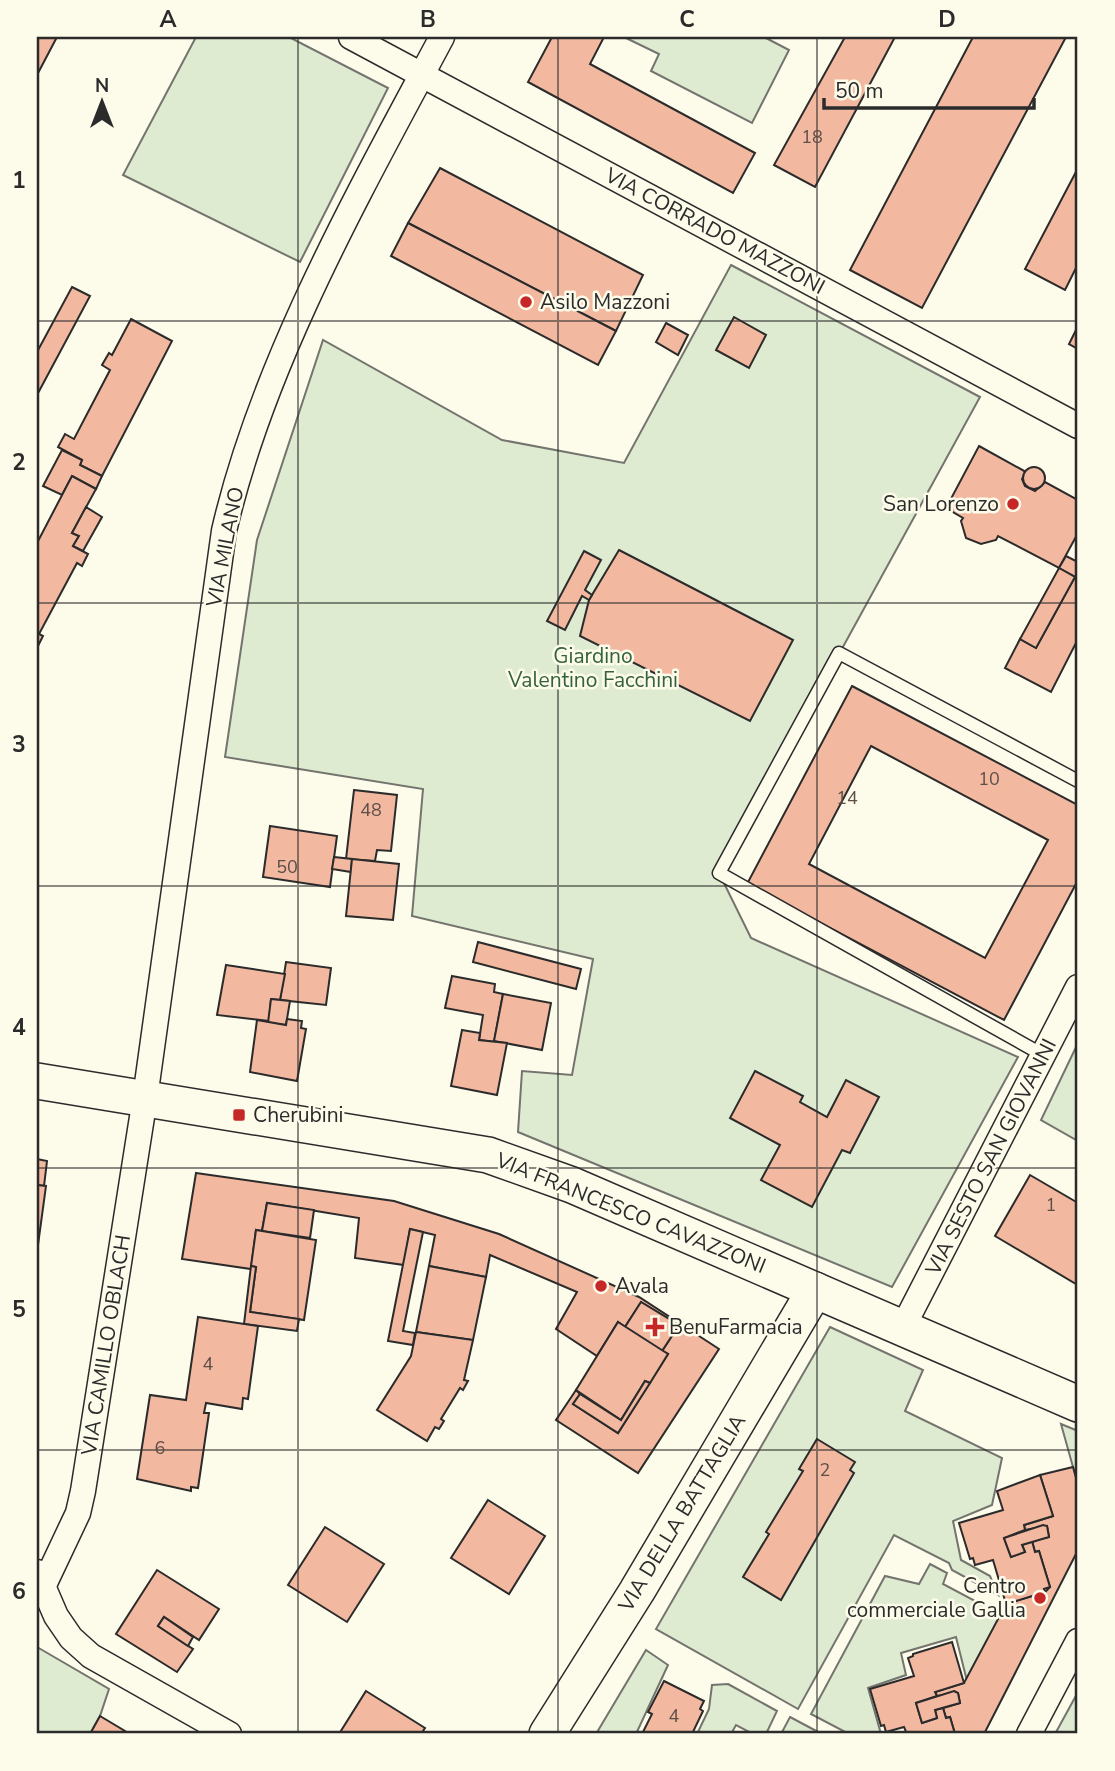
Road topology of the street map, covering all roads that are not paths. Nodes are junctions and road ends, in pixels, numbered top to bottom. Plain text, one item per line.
1 (351, 37) edge
2 (443, 37) edge
3 (422, 75) junction
4 (1078, 425) edge
5 (1078, 781) edge
6 (1078, 987) edge
7 (1043, 1055) junction
8 (37, 1081) edge
9 (145, 1098) junction
10 (815, 1290) junction
11 (903, 1327) junction
12 (1078, 1404) edge
13 (40, 1578) edge
14 (1078, 1641) edge
15 (229, 1734) edge
16 (547, 1734) edge
17 (1029, 1734) edge

1 - 3 street, VIA CORRADO MAZZONI
2 - 3 street, VIA MILANO
3 - 4 street, VIA CORRADO MAZZONI
3 - 9 street, VIA MILANO
5 - 7 lane
6 - 7 street, VIA SESTO SAN GIOVANNI
7 - 11 street, VIA SESTO SAN GIOVANNI
8 - 9 street, VIA FRANCESCO CAVAZZONI
9 - 10 street, VIA FRANCESCO CAVAZZONI
9 - 13 street, VIA CAMILLO OBLACH
10 - 11 street, VIA FRANCESCO CAVAZZONI
10 - 16 street, VIA DELLA BATTAGLIA
11 - 12 street, VIA FRANCESCO CAVAZZONI
13 - 15 street
14 - 17 street

